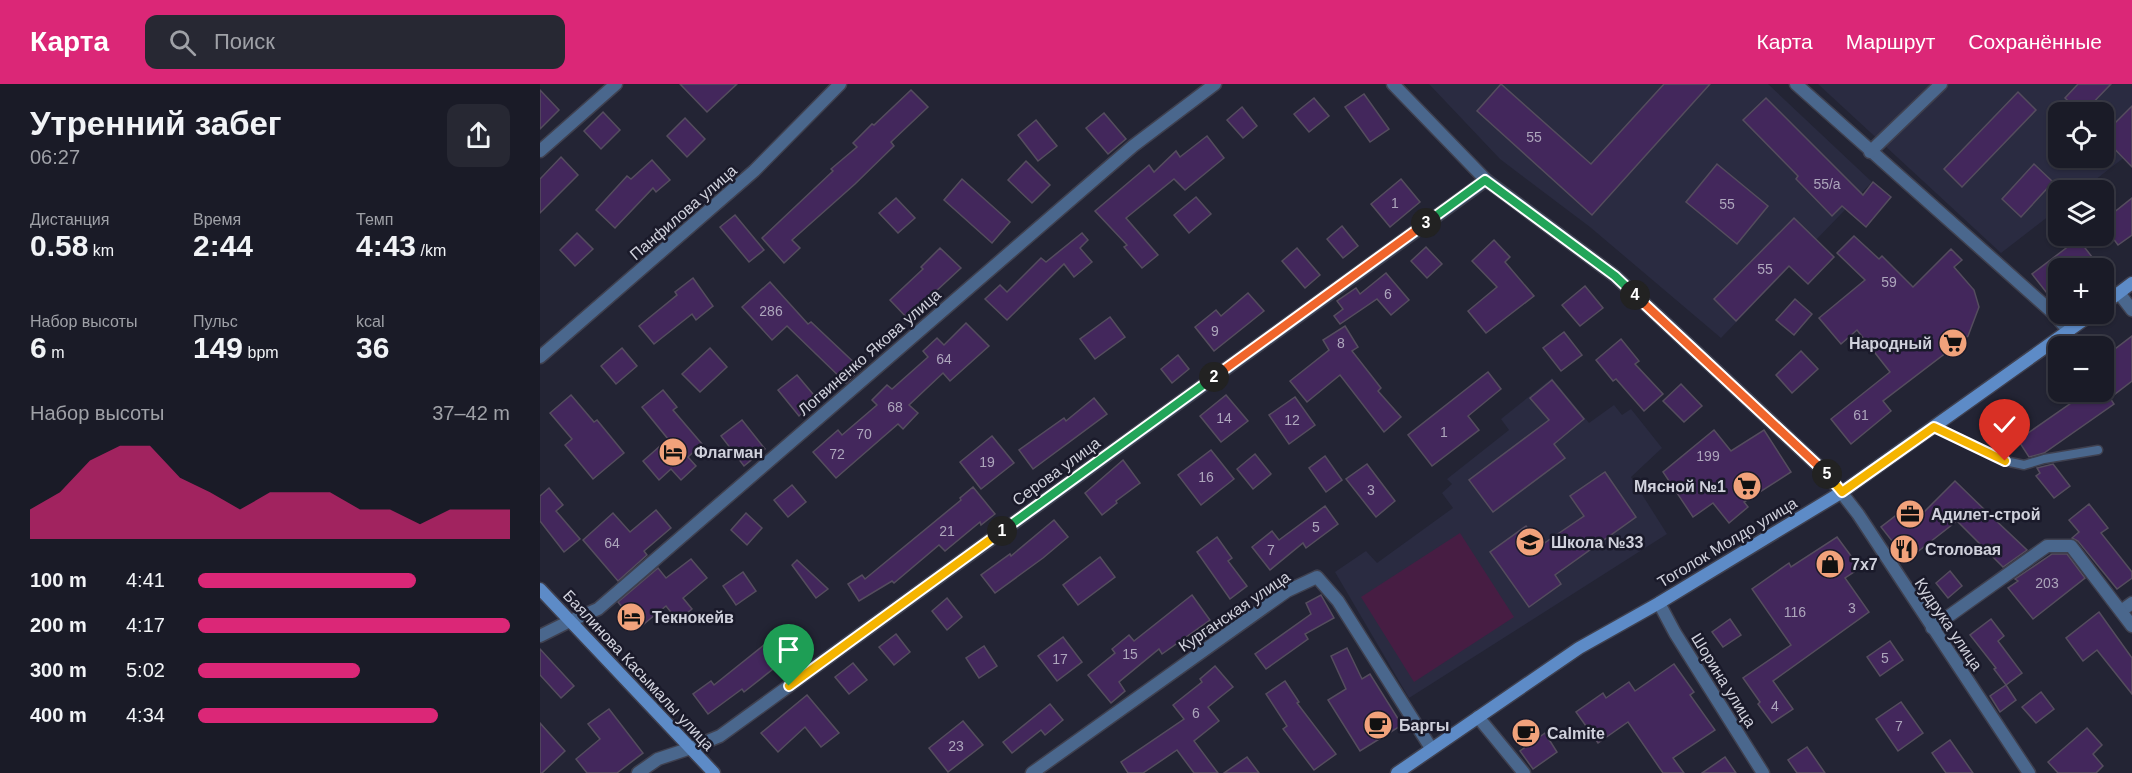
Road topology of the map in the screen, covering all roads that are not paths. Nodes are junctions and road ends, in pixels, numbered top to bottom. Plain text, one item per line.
1 (616, 84) edge
2 (840, 84) edge
3 (1215, 84) edge
4 (1796, 84) edge
5 (1941, 84) edge
6 (1394, 85) edge
7 (540, 151) edge
8 (1870, 152) junction
9 (1485, 180) junction
10 (2132, 284) edge
11 (2119, 293) junction
12 (2114, 297) edge
13 (2132, 310) edge
14 (2078, 324) edge
15 (2069, 331) junction
16 (540, 357) edge
17 (1934, 427) junction
18 (2098, 450) dead end
19 (1842, 492) junction
20 (540, 589) edge
21 (1659, 603) junction
22 (2132, 603) edge
23 (2121, 611) junction
24 (570, 621) junction
25 (2132, 626) edge
26 (1932, 628) junction
27 (540, 636) edge
28 (1478, 717) junction
29 (691, 748) junction
30 (1431, 748) junction
31 (638, 773) edge
32 (714, 773) edge
33 (1032, 773) edge
34 (1397, 773) edge
35 (1524, 773) edge
36 (1763, 773) edge
37 (2029, 773) edge

1 - 7 street
2 - 16 street, Панфилова улица
3 - 24 street, Логвиненко Якова улица
4 - 8 street
5 - 8 street
6 - 9 street, Кудрука улица
8 - 15 street
9 - 19 street, Кудрука улица
9 - 29 street, Серова улица
10 - 11 main road
11 - 12 main road
11 - 13 street
14 - 15 main road, Тоголок Молдо улица
15 - 17 main road, Тоголок Молдо улица
17 - 18 lane
17 - 19 main road, Тоголок Молдо улица
19 - 21 main road, Тоголок Молдо улица
19 - 26 street, Кудрука улица
20 - 24 main road, Баялинова Касымалы улица
21 - 28 main road, Тоголок Молдо улица
21 - 36 street, Шорина улица
22 - 23 street
23 - 25 street
23 - 26 street
24 - 27 street, Логвиненко Якова улица
24 - 29 main road, Баялинова Касымалы улица
26 - 37 street, Кудрука улица
28 - 30 main road, Тоголок Молдо улица
28 - 35 street
29 - 31 street, Серова улица
29 - 32 main road, Баялинова Касымалы улица
30 - 33 street, Курганская улица
30 - 34 main road, Тоголок Молдо улица

